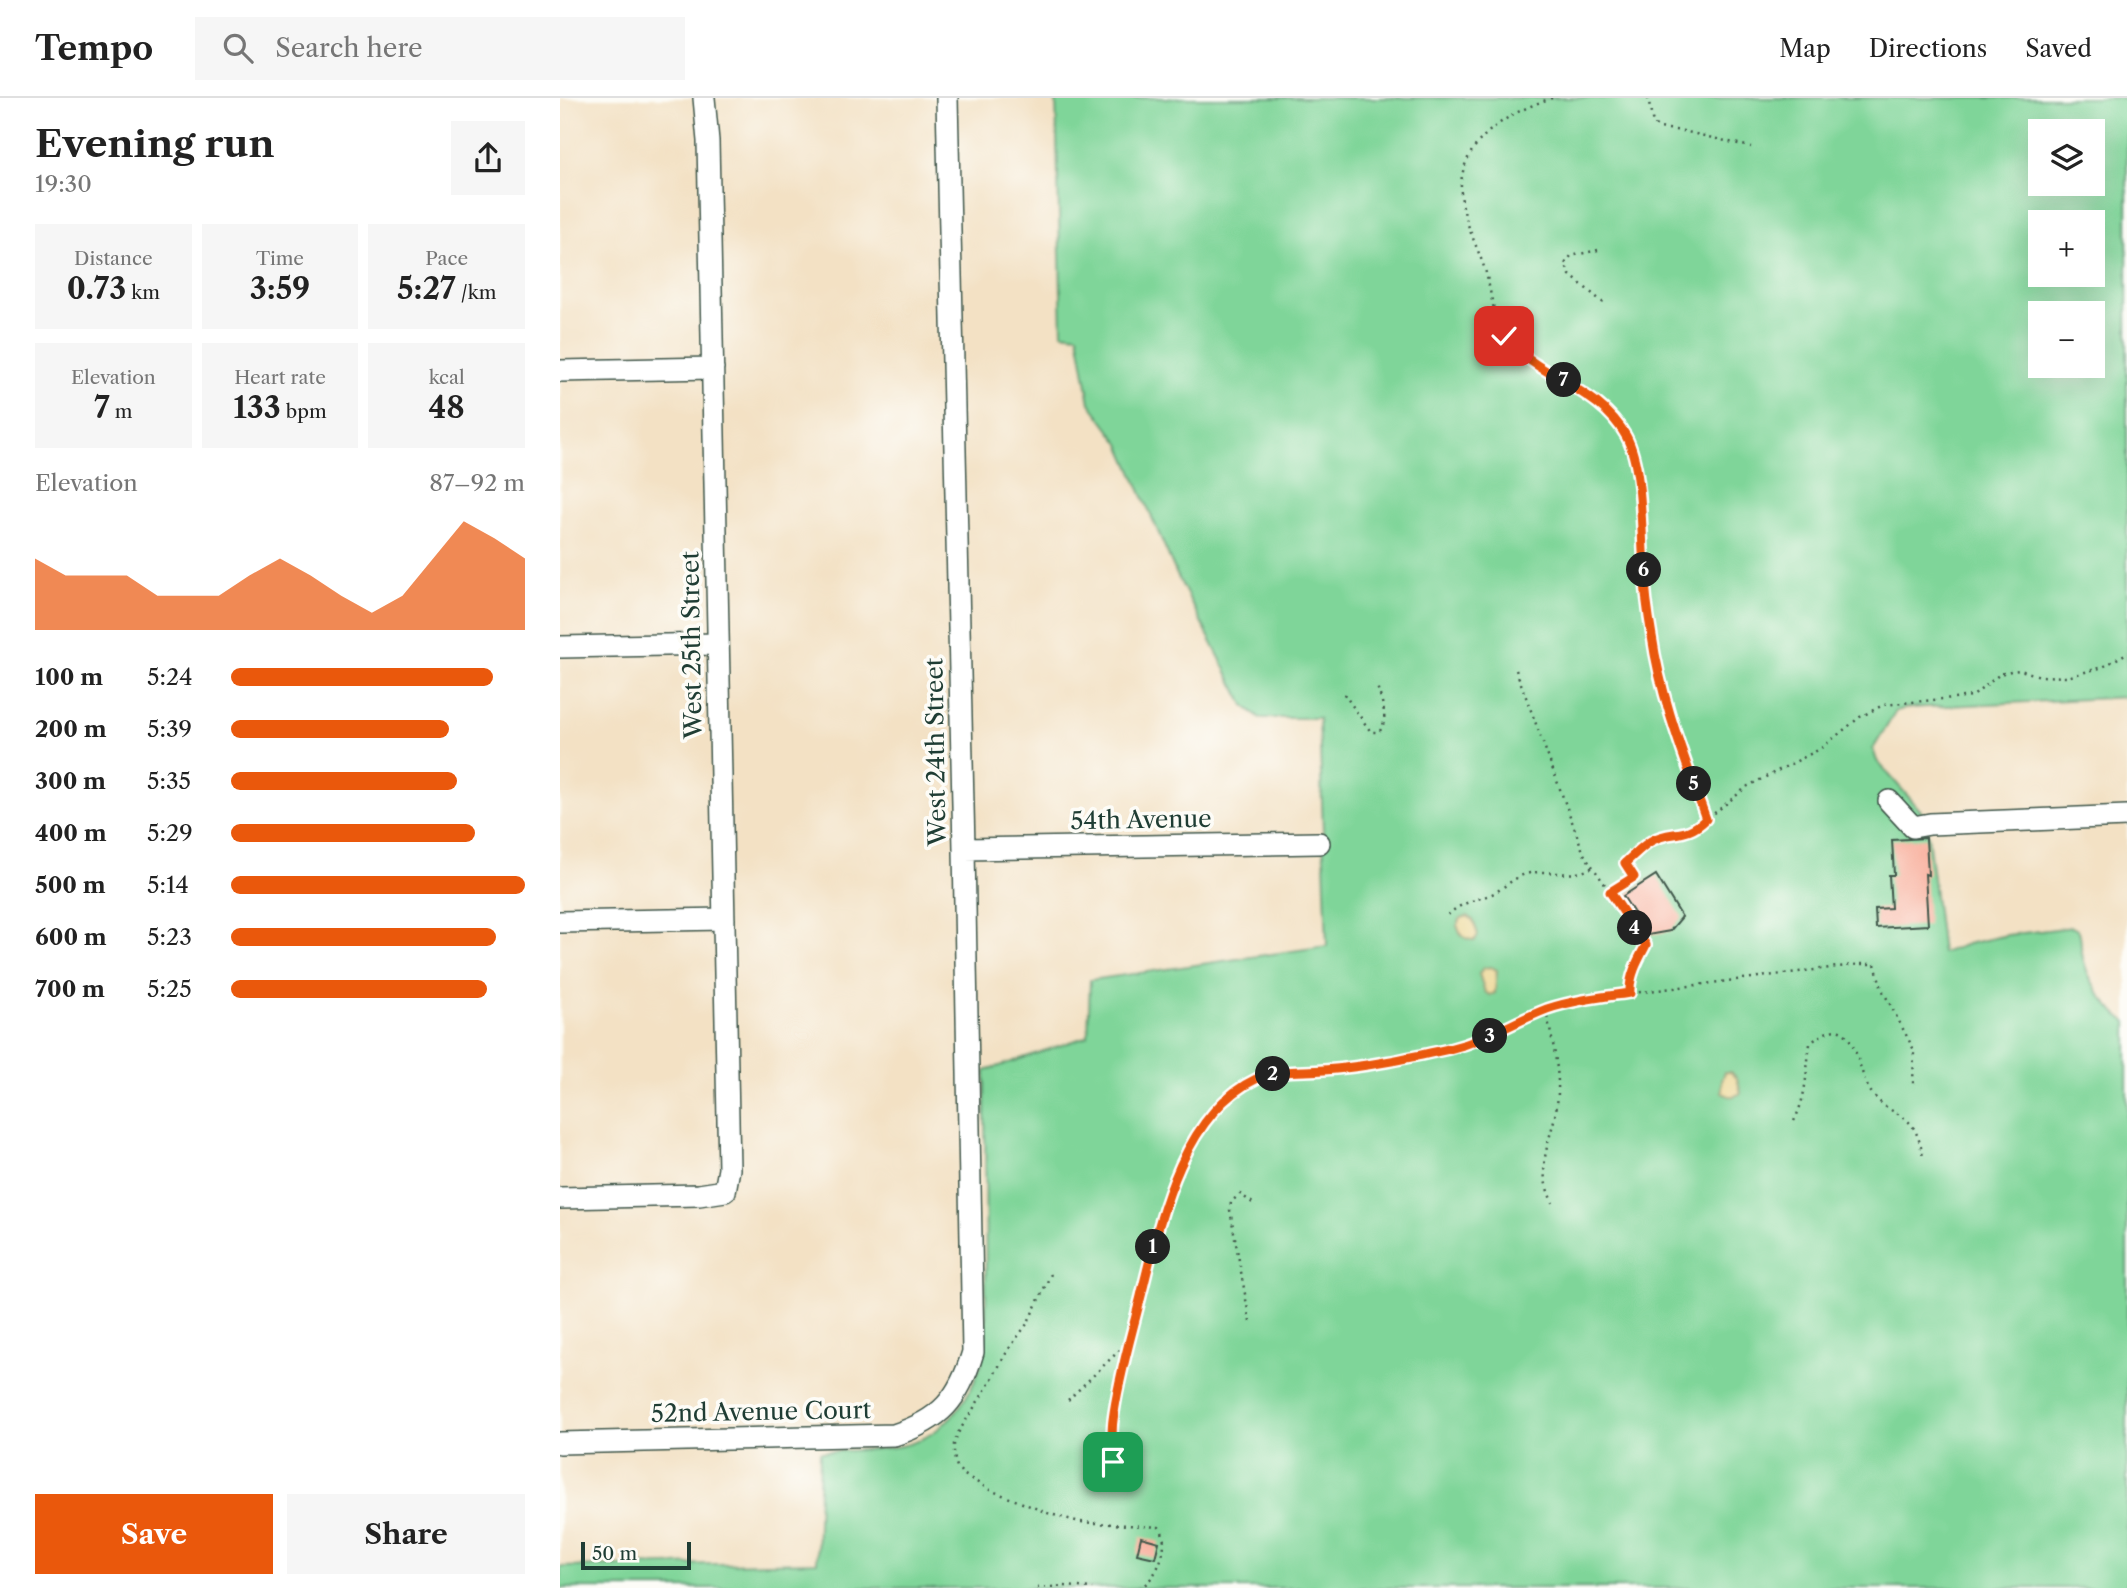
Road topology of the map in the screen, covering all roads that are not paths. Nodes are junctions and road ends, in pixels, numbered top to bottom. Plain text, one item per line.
1 (704, 98) edge
2 (947, 98) edge
3 (713, 368) junction
4 (560, 371) edge
5 (718, 644) junction
6 (560, 647) edge
7 (1889, 801) dead end
8 (2127, 816) edge
9 (1319, 843) dead end
10 (964, 849) junction
11 (724, 919) junction
12 (560, 922) edge
13 (560, 1198) edge
14 (952, 1400) joint
15 (560, 1443) edge

1 - 3 street, West 25th Street
2 - 10 street, West 24th Street
3 - 4 street
3 - 5 street, West 25th Street
5 - 6 street
5 - 11 street, West 25th Street
7 - 8 street
9 - 10 street, 54th Avenue
10 - 14 street, West 24th Street
11 - 12 street
11 - 13 street, West 25th Street
14 - 15 street, 52nd Avenue Court

